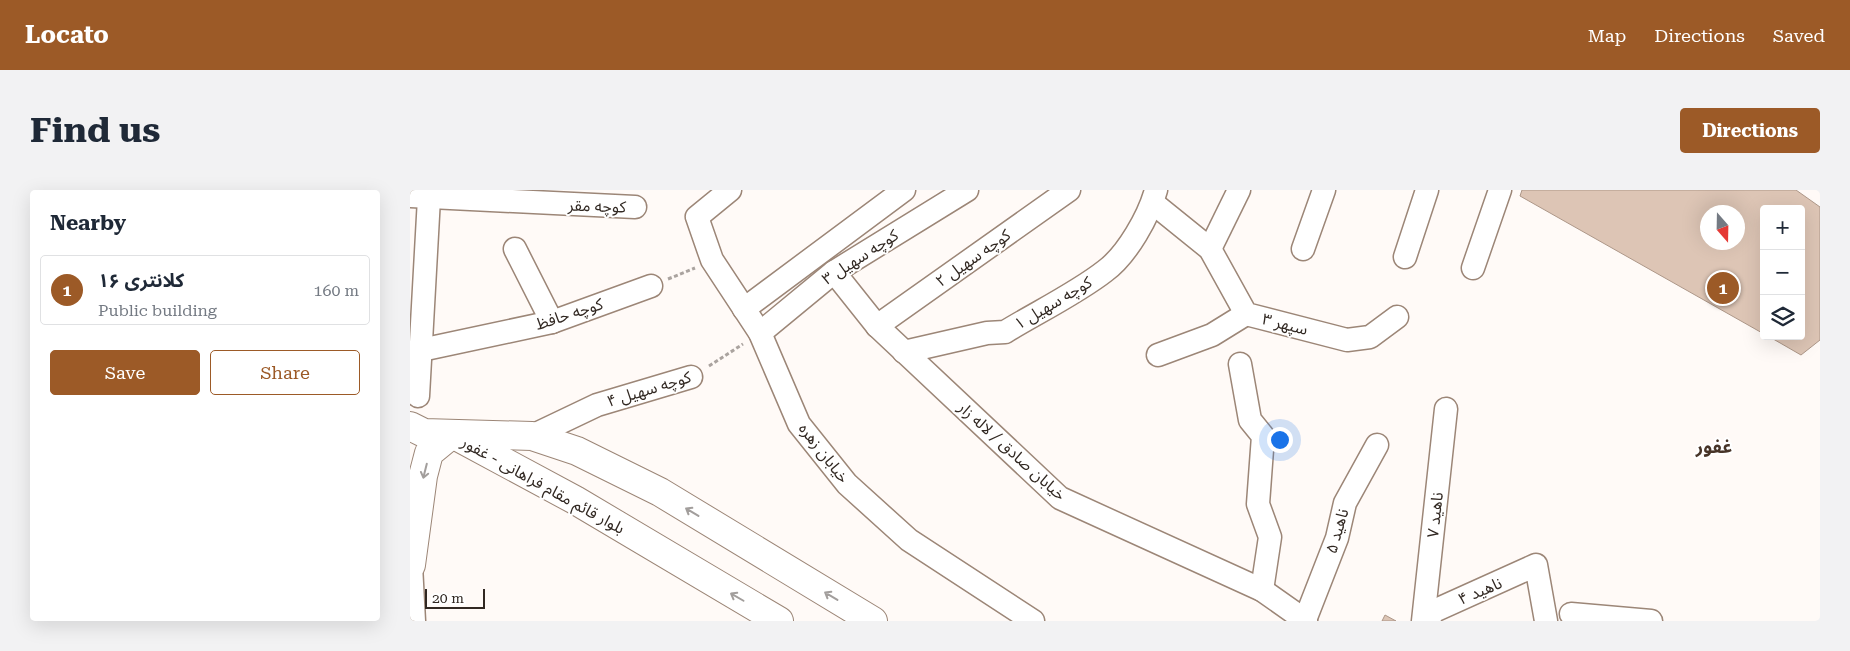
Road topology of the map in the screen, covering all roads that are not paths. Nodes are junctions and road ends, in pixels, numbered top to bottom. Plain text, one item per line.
1 (730, 190) edge
2 (904, 190) edge
3 (967, 190) edge
4 (1069, 190) edge
5 (1239, 190) edge
6 (1324, 190) edge
7 (1427, 190) edge
8 (1500, 190) edge
9 (1154, 196) edge
10 (419, 197) edge
11 (635, 207) dead end
12 (515, 249) dead end
13 (1210, 249) junction
14 (1302, 249) dead end
15 (1405, 257) dead end
16 (1473, 268) dead end
17 (834, 272) junction
18 (651, 286) road end
19 (744, 308) junction
20 (1246, 314) junction
21 (1398, 318) dead end
22 (552, 322) junction
23 (877, 326) junction
24 (760, 333) junction
25 (420, 350) junction
26 (904, 352) junction
27 (1158, 355) dead end
28 (1240, 364) dead end
29 (691, 377) road end
30 (418, 396) dead end
31 (1446, 409) dead end
32 (410, 426) edge
33 (452, 434) junction
34 (532, 436) junction
35 (1377, 445) dead end
36 (410, 564) edge
37 (1262, 590) junction
38 (411, 595) edge
39 (1570, 614) dead end
40 (414, 621) edge
41 (779, 621) edge
42 (873, 621) edge
43 (1033, 621) edge
44 (1306, 621) edge
45 (1423, 621) edge
46 (1427, 621) edge
47 (1546, 621) edge
48 (1651, 621) edge

1 - 19 street, خیابان زهره
2 - 19 street, کوچه سهیل ۳
3 - 17 street, کوچه سهیل ۳
4 - 23 street, کوچه سهیل ۲
5 - 13 street
6 - 14 street
7 - 15 street
8 - 16 street
9 - 13 street
9 - 26 street, کوچه سهیل ۱
10 - 11 street, کوچه مقر
10 - 25 street
12 - 22 street
13 - 20 street, سپهر ۳
17 - 23 street, خیابان صادق / لاله زار
17 - 24 street, کوچه سهیل ۳
18 - 22 street, کوچه حافظ
19 - 24 street, خیابان زهره
20 - 21 street, سپهر ۳
20 - 27 street
22 - 25 street, کوچه حافظ
23 - 26 street, خیابان صادق / لاله زار
24 - 43 street, خیابان زهره
25 - 30 street
26 - 37 street, خیابان صادق / لاله زار
28 - 37 street
29 - 34 street, کوچه سهیل ۴
31 - 45 street, ناهید ۷
32 - 33 main road
33 - 34 main road, بلوار قائم مقام فراهانی - غفور
33 -> 36 main road
41 -> 33 main road, بلوار قائم مقام فراهانی - غفور
42 -> 34 main road, بلوار قائم مقام فراهانی - غفور
35 - 44 street, ناهید ۵
36 - 38 street
37 - 44 street, خیابان صادق / لاله زار
38 - 40 street
39 - 48 street
46 - 47 street, ناهید ۴

